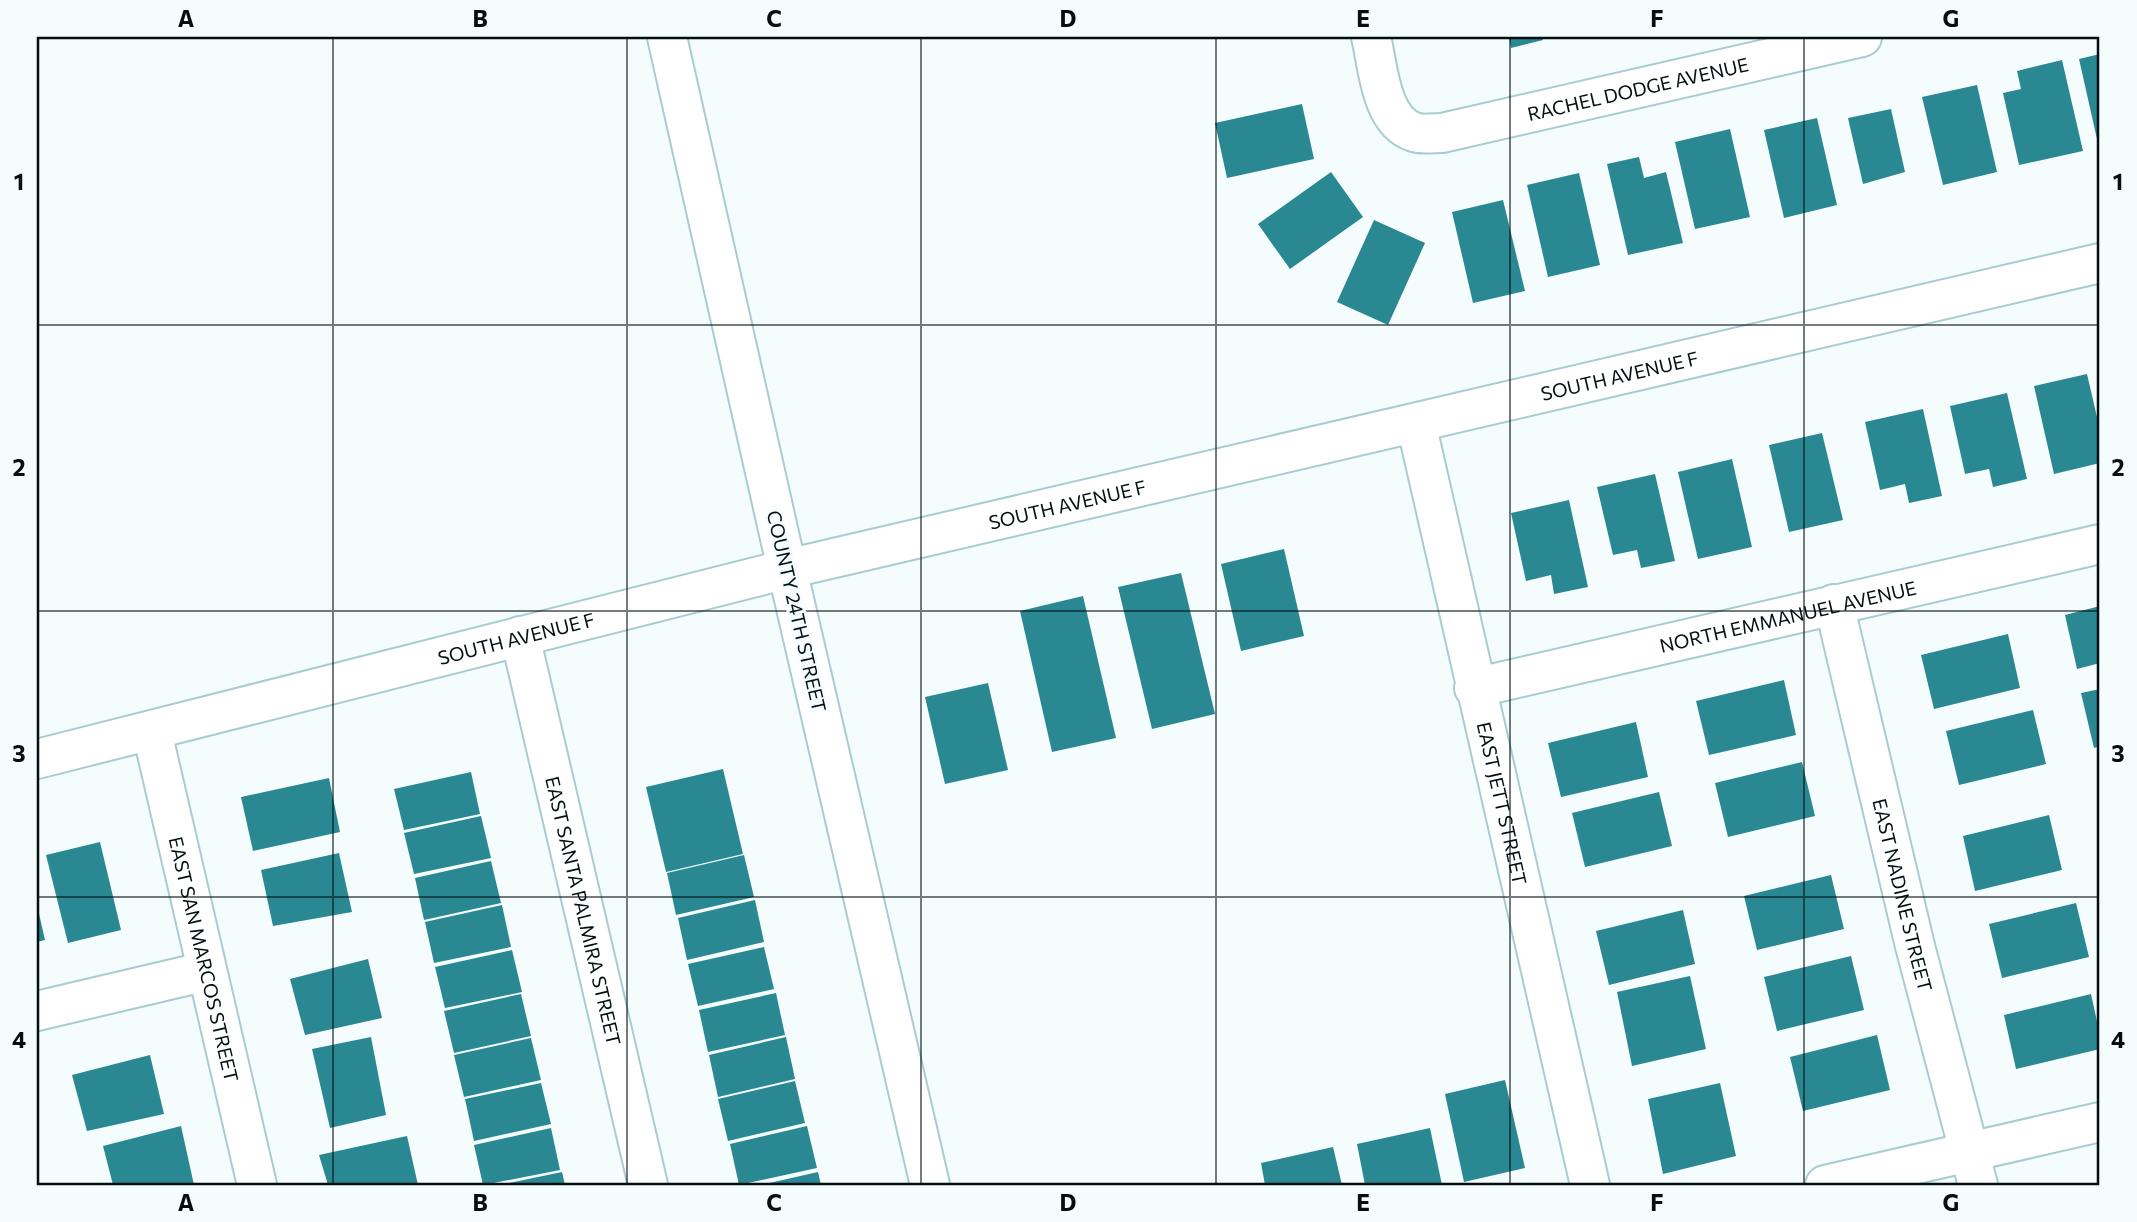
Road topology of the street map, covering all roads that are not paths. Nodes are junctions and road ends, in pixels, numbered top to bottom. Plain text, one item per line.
1 (667, 37) edge
2 (1371, 37) edge
3 (1862, 37) edge
4 (2100, 263) edge
5 (1416, 423) junction
6 (2100, 544) edge
7 (787, 569) junction
8 (1834, 604) junction
9 (520, 636) junction
10 (1474, 688) junction
11 (152, 732) junction
12 (37, 759) edge
13 (207, 971) junction
14 (37, 1011) edge
15 (2100, 1122) edge
16 (1974, 1168) edge
17 (257, 1185) edge
18 (648, 1185) edge
19 (930, 1185) edge
20 (1590, 1185) edge
21 (1825, 1185) edge

1 - 7 street, COUNTY 24TH STREET
2 - 3 street, RACHEL DODGE AVENUE
4 - 5 street, SOUTH AVENUE F
5 - 7 street, SOUTH AVENUE F
5 - 10 street, EAST JETT STREET
6 - 8 street, NORTH EMMANUEL AVENUE
7 - 9 street, SOUTH AVENUE F
7 - 19 street, COUNTY 24TH STREET
8 - 10 street, NORTH EMMANUEL AVENUE
8 - 16 street, EAST NADINE STREET
9 - 11 street, SOUTH AVENUE F
9 - 18 street, EAST SANTA PALMIRA STREET
10 - 20 street, EAST JETT STREET
11 - 12 street, SOUTH AVENUE F
11 - 13 street, EAST SAN MARCOS STREET
13 - 14 street
13 - 17 street, EAST SAN MARCOS STREET
15 - 16 street
16 - 21 street

